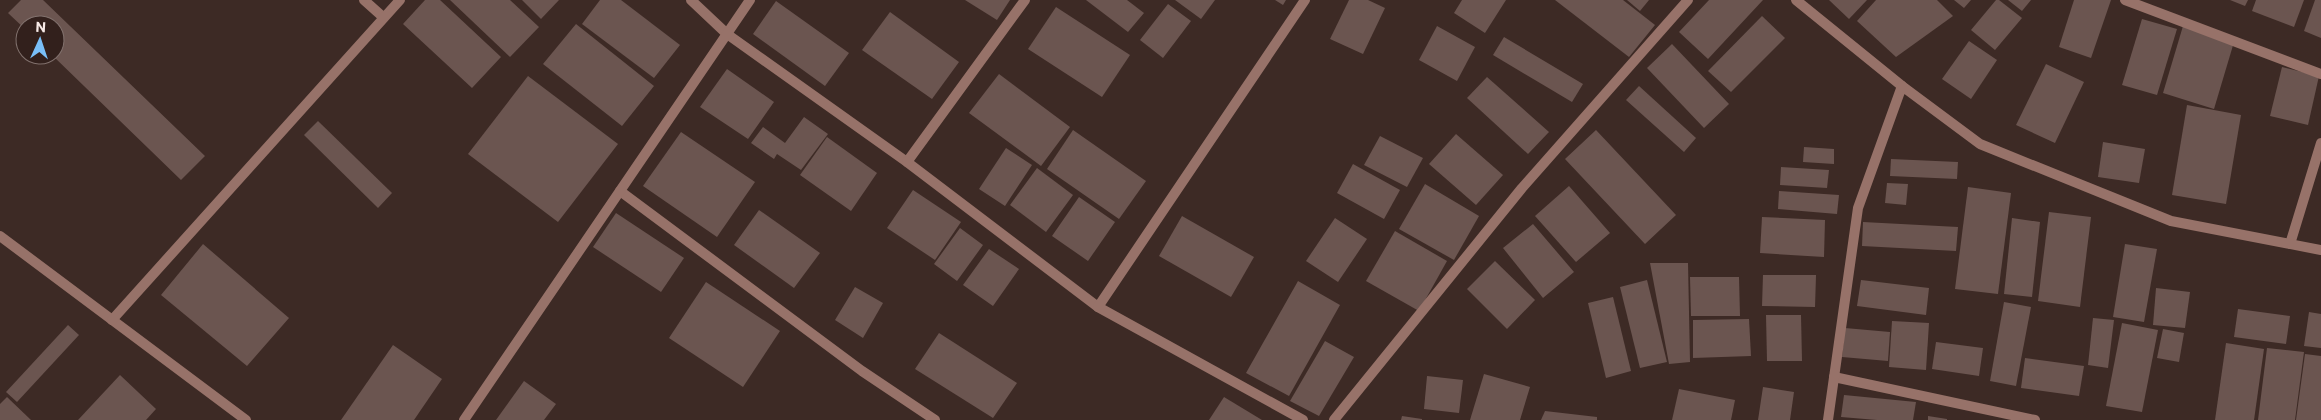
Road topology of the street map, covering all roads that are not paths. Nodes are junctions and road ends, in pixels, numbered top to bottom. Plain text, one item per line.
1 (364, 0) edge
2 (400, 0) edge
3 (691, 0) edge
4 (750, 0) edge
5 (1024, 0) edge
6 (1305, 0) edge
7 (1688, 0) edge
8 (1796, 0) edge
9 (2125, 0) edge
10 (383, 17) junction
11 (727, 34) junction
12 (2321, 74) edge
13 (1902, 86) junction
14 (2321, 143) edge
15 (907, 162) junction
16 (620, 191) junction
17 (0, 236) edge
18 (2290, 244) junction
19 (2321, 250) edge
20 (1098, 307) junction
21 (112, 320) junction
22 (1834, 377) junction
23 (246, 420) edge
24 (464, 420) edge
25 (936, 420) edge
26 (1303, 420) edge
27 (1334, 420) edge
28 (1828, 420) edge
29 (2036, 420) edge

1 - 10 street
2 - 10 street
3 - 11 street
4 - 11 street
5 - 15 street
6 - 20 street
7 - 27 street
8 - 13 street
9 - 12 street
10 - 21 street
11 - 15 street
11 - 16 street
13 - 18 street
13 - 22 street
14 - 18 street
15 - 20 street
16 - 24 street
16 - 25 street
17 - 21 street
18 - 19 street
20 - 26 street
21 - 23 street
22 - 28 street
22 - 29 street

